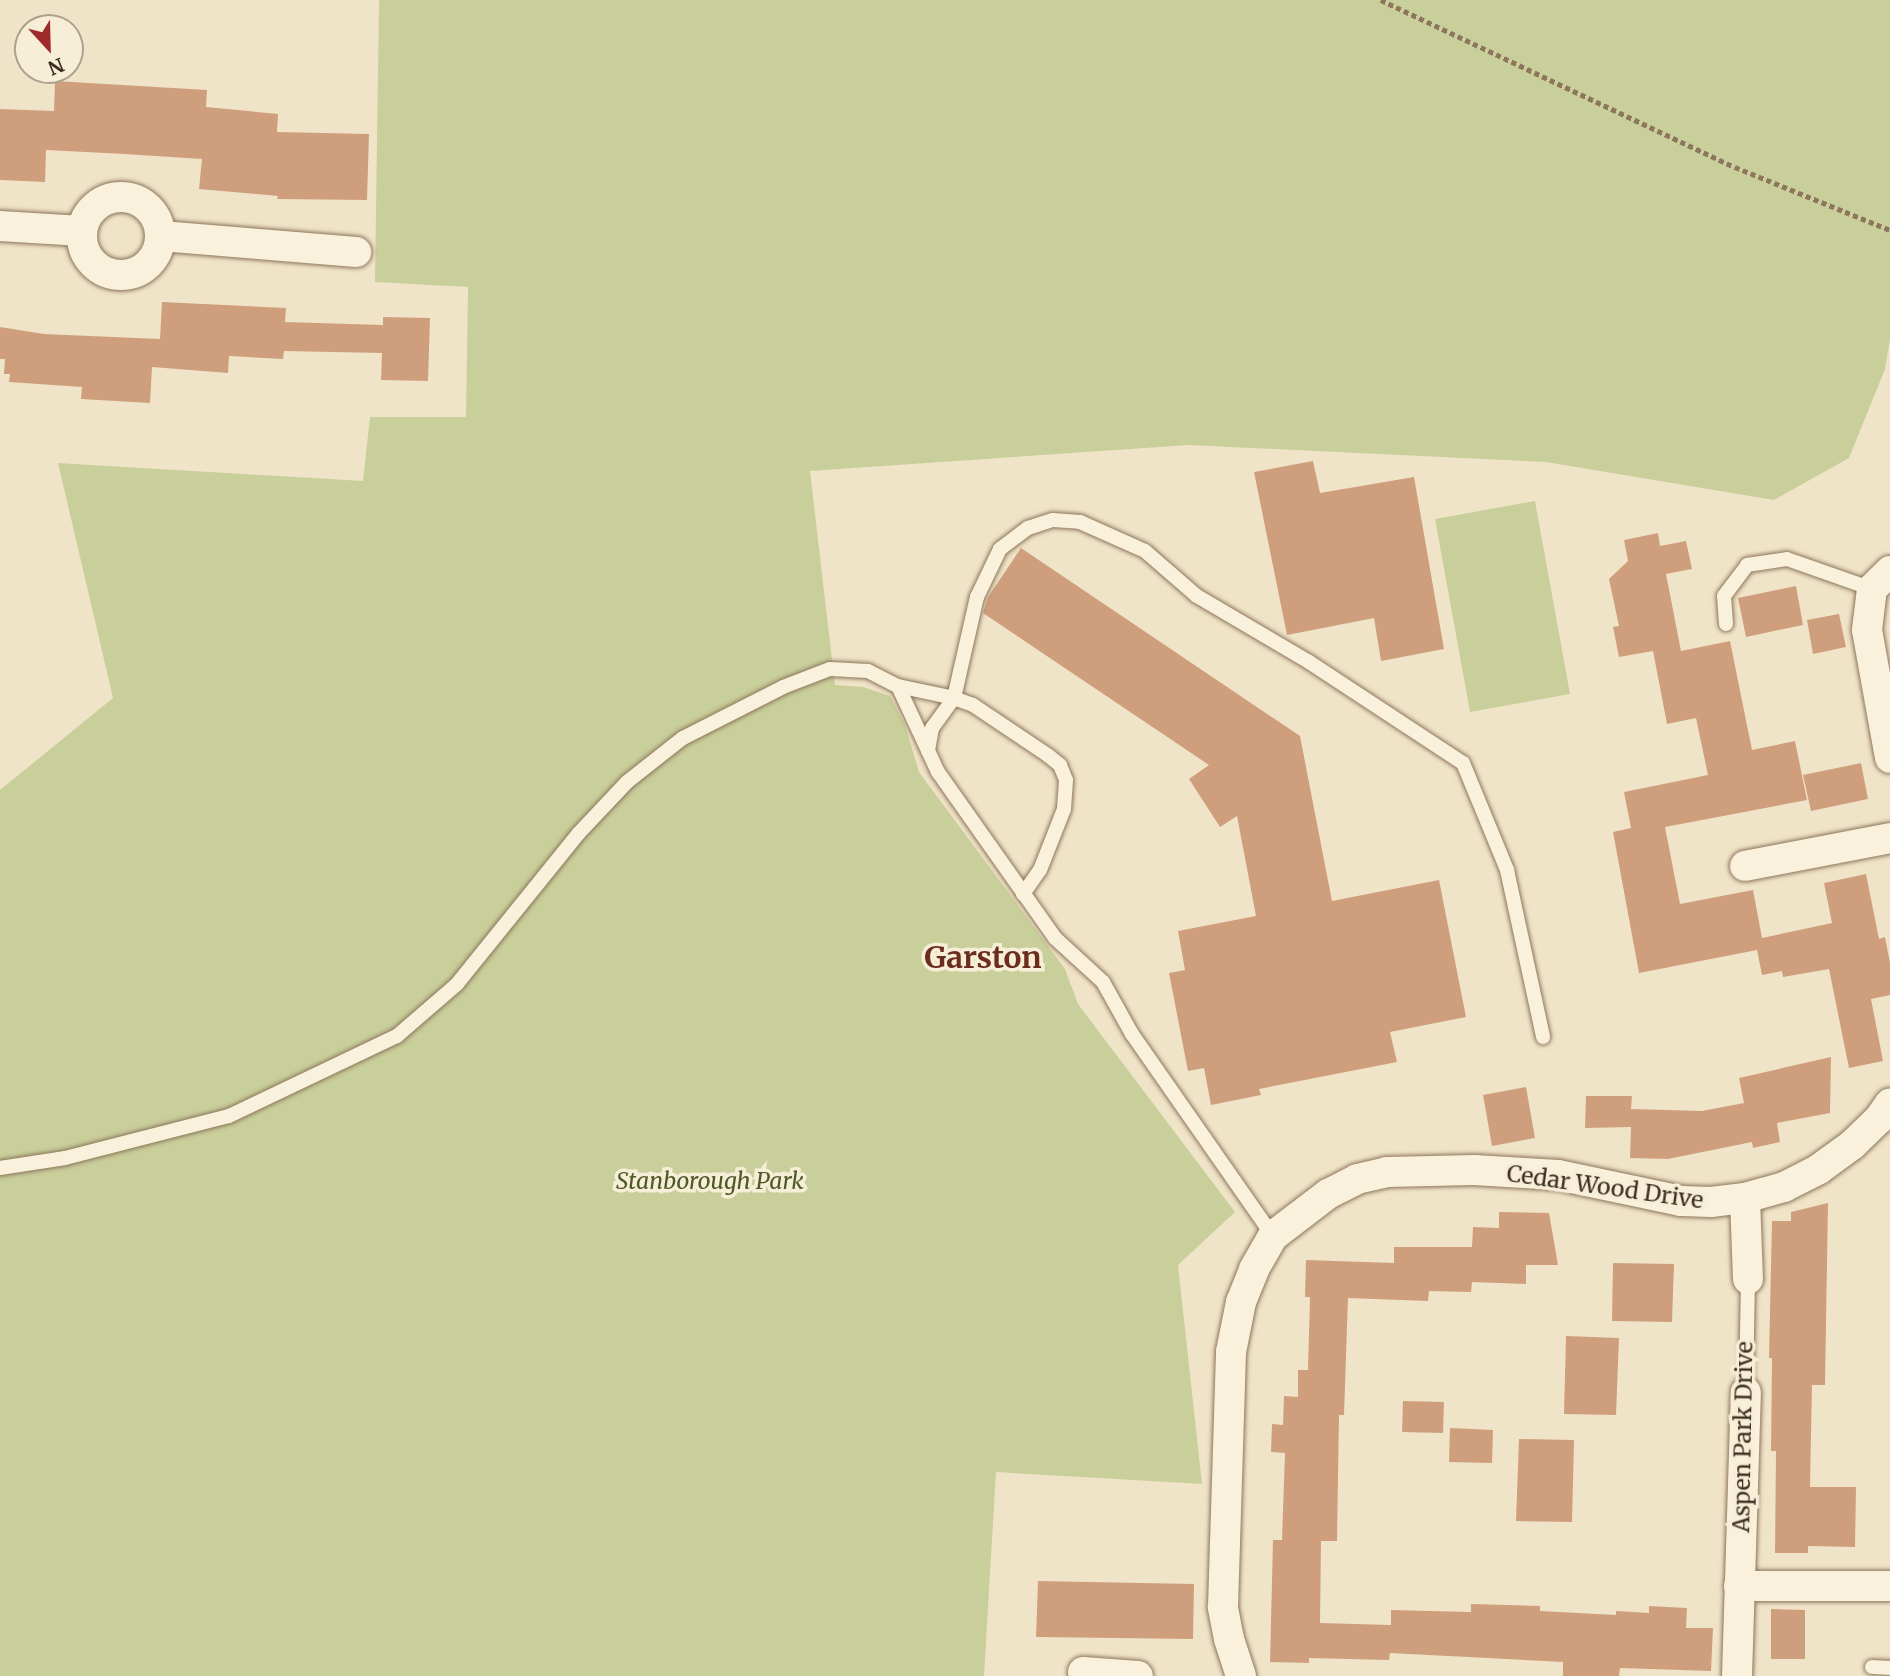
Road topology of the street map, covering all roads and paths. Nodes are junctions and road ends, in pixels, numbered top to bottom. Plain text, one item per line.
1 (1381, 0) edge
2 (0, 226) edge
3 (82, 230) junction
4 (1890, 230) edge
5 (161, 236) junction
6 (356, 252) dead end
7 (1881, 580) edge
8 (1726, 624) dead end
9 (898, 686) junction
10 (954, 698) junction
11 (928, 751) junction
12 (1890, 758) edge
13 (1890, 838) edge
14 (1745, 866) dead end
15 (1024, 894) junction
16 (1543, 1037) dead end
17 (1886, 1117) edge
18 (0, 1168) edge
19 (1745, 1198) junction
20 (1273, 1236) junction
21 (1748, 1279) joint
22 (1746, 1392) joint
23 (1739, 1586) junction
24 (1890, 1586) edge
25 (1872, 1667) dead end
26 (1890, 1668) edge
27 (1083, 1672) dead end
28 (1138, 1676) edge
29 (1241, 1676) edge
30 (1737, 1676) edge

1 - 4 path
2 - 3 street
3 - 5 street
3 - 5 street
5 - 6 street
7 - 8 lane
7 - 12 street
9 - 10 lane
9 - 11 lane
9 - 18 lane
10 - 11 lane
10 - 15 lane
10 - 16 lane
11 - 15 lane
13 - 14 street
15 - 20 lane
17 - 19 street, Cedar Wood Drive
19 - 20 street, Cedar Wood Drive
19 - 21 street, Aspen Park Drive
20 - 29 street, Cedar Wood Drive
21 - 22 lane, Aspen Park Drive
22 - 23 street, Aspen Park Drive
23 - 24 street
23 - 30 street, Aspen Park Drive
25 - 26 lane
27 - 28 street

